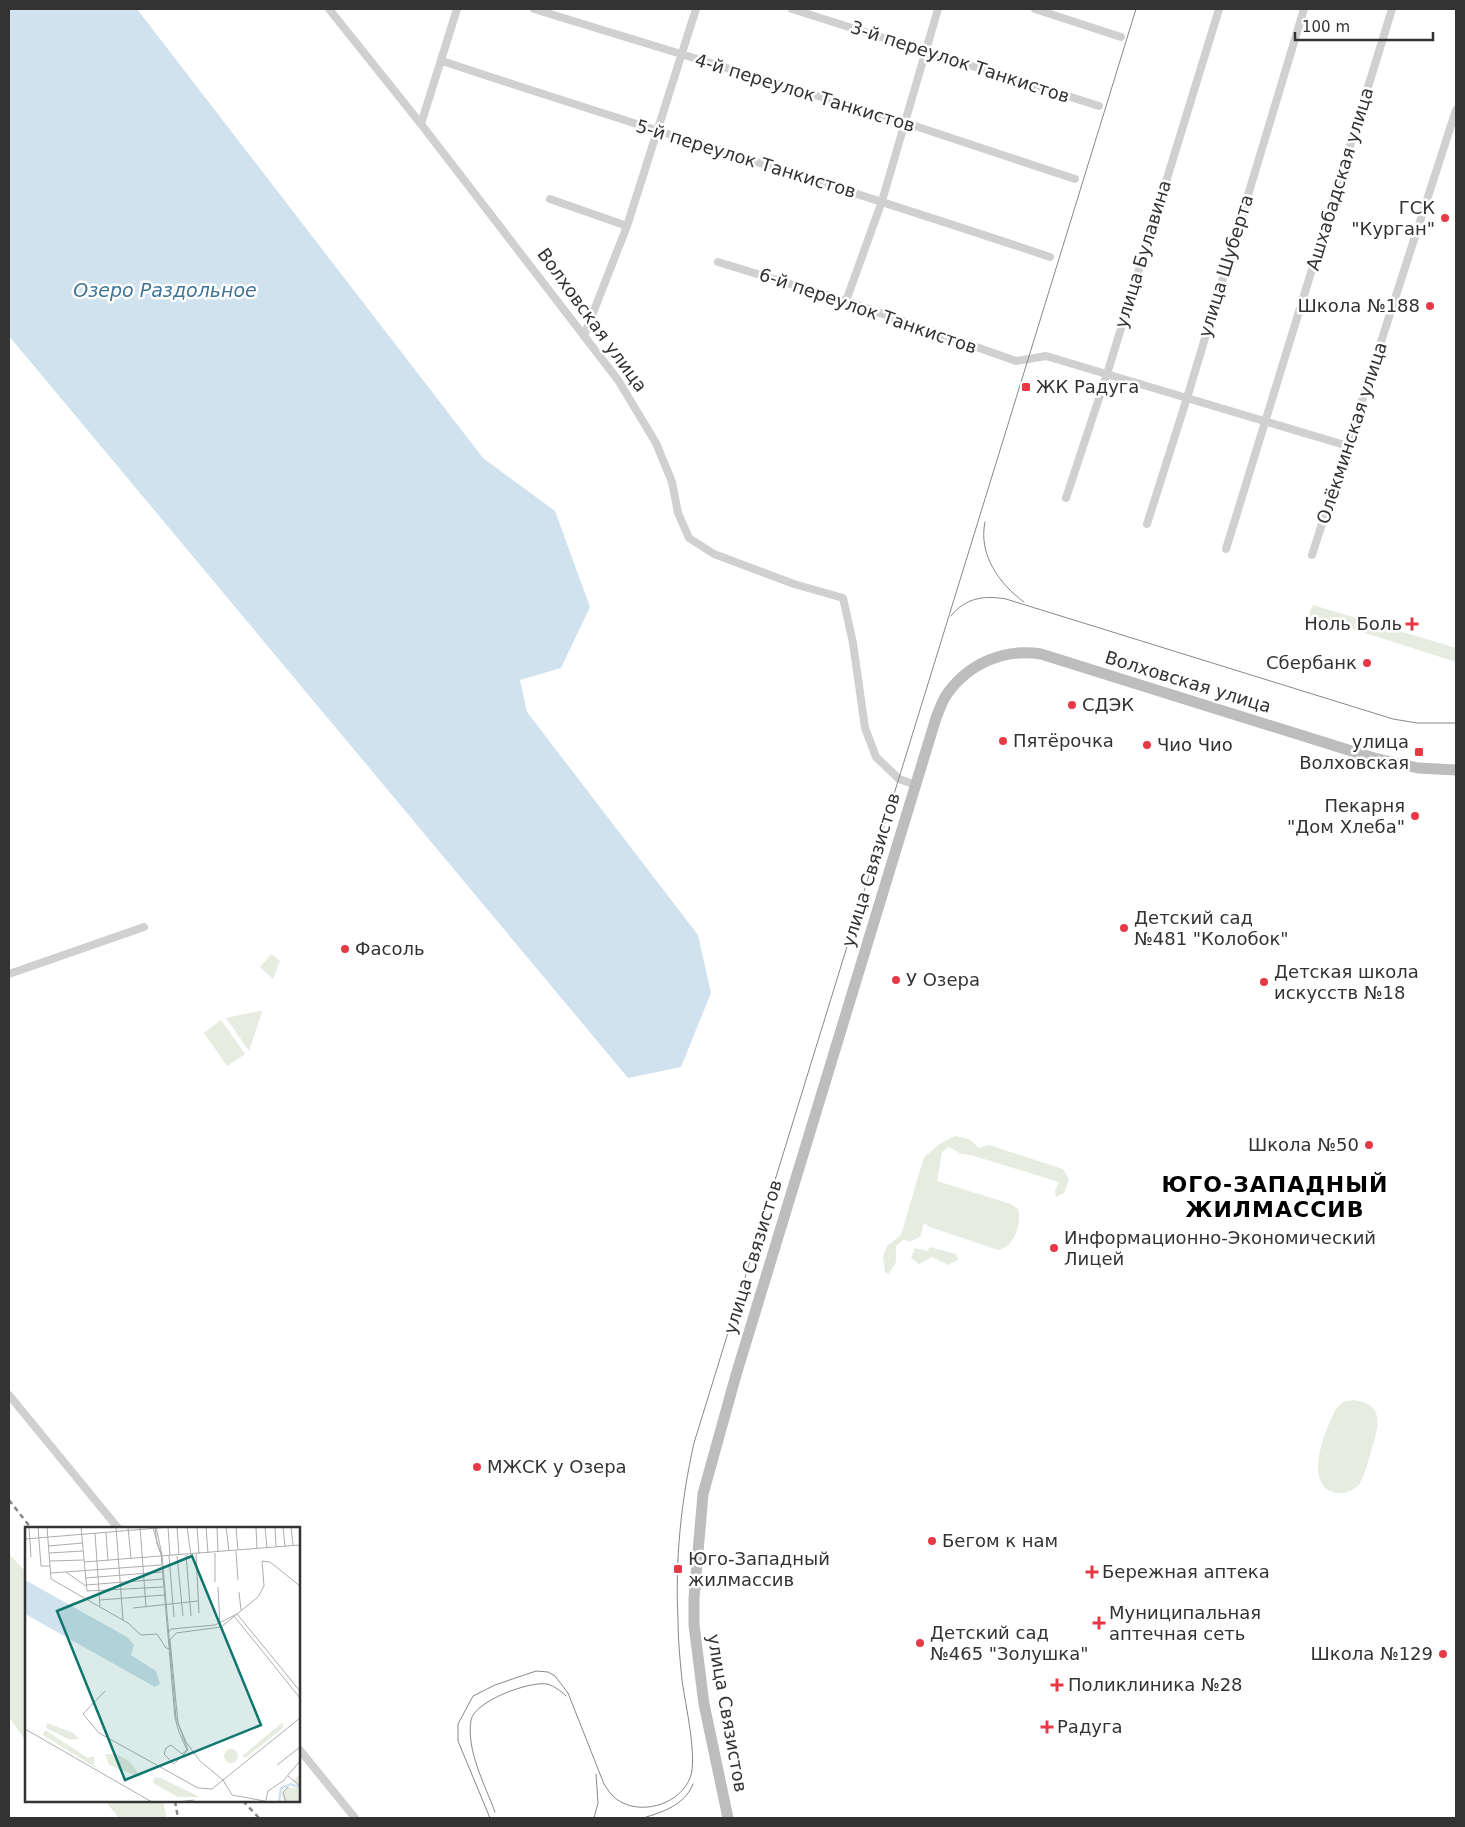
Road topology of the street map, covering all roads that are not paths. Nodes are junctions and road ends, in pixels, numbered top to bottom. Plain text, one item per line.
1 (329, 9) edge
2 (457, 9) edge
3 (534, 9) edge
4 (696, 9) edge
5 (792, 9) edge
6 (938, 9) edge
7 (1034, 9) edge
8 (1219, 9) edge
9 (1304, 9) edge
10 (1392, 9) edge
11 (1121, 37) dead end
12 (925, 50) junction
13 (681, 55) junction
14 (442, 61) junction
15 (1099, 106) dead end
16 (1456, 110) edge
17 (903, 122) junction
18 (421, 124) junction
19 (657, 132) junction
20 (1075, 179) dead end
21 (550, 199) dead end
22 (882, 200) junction
23 (627, 226) junction
24 (1050, 257) dead end
25 (718, 262) dead end
26 (846, 301) junction
27 (584, 336) junction
28 (1106, 374) junction
29 (1187, 398) junction
30 (1264, 422) junction
31 (1348, 446) junction
32 (1066, 498) dead end
33 (1147, 524) dead end
34 (1226, 549) dead end
35 (1312, 555) dead end
36 (936, 718) joint
37 (1456, 770) edge
38 (916, 784) junction
39 (144, 927) dead end
40 (9, 974) edge
41 (9, 1396) edge
42 (117, 1527) edge
43 (300, 1751) edge
44 (355, 1818) edge
45 (728, 1818) edge

1 - 18 street, Волховская улица
2 - 14 street
3 - 13 street, 4-й переулок Танкистов
4 - 13 street
5 - 12 street, 3-й переулок Танкистов
6 - 12 street
7 - 11 street
8 - 28 street, улица Булавина
9 - 29 street, улица Шуберта
10 - 30 street, Ашхабадская улица
12 - 15 street, 3-й переулок Танкистов
12 - 17 street
13 - 17 street, 4-й переулок Танкистов
13 - 19 street
14 - 18 street
14 - 19 street, 5-й переулок Танкистов
16 - 31 street, Олёкминская улица
17 - 20 street, 4-й переулок Танкистов
17 - 22 street
18 - 27 street, Волховская улица
19 - 22 street, 5-й переулок Танкистов
19 - 23 street
21 - 23 street
22 - 24 street, 5-й переулок Танкистов
22 - 26 street
23 - 27 street
25 - 26 street, 6-й переулок Танкистов
26 - 28 street, 6-й переулок Танкистов
27 - 38 street, Волховская улица
28 - 29 street
28 - 32 street, улица Булавина
29 - 30 street
29 - 33 street, улица Шуберта
30 - 31 street
30 - 34 street, Ашхабадская улица
31 - 35 street, Олёкминская улица
36 - 37 main road, Волховская улица
36 - 38 main road, улица Связистов
38 - 45 main road, улица Связистов
39 - 40 street
41 - 42 street
43 - 44 street

